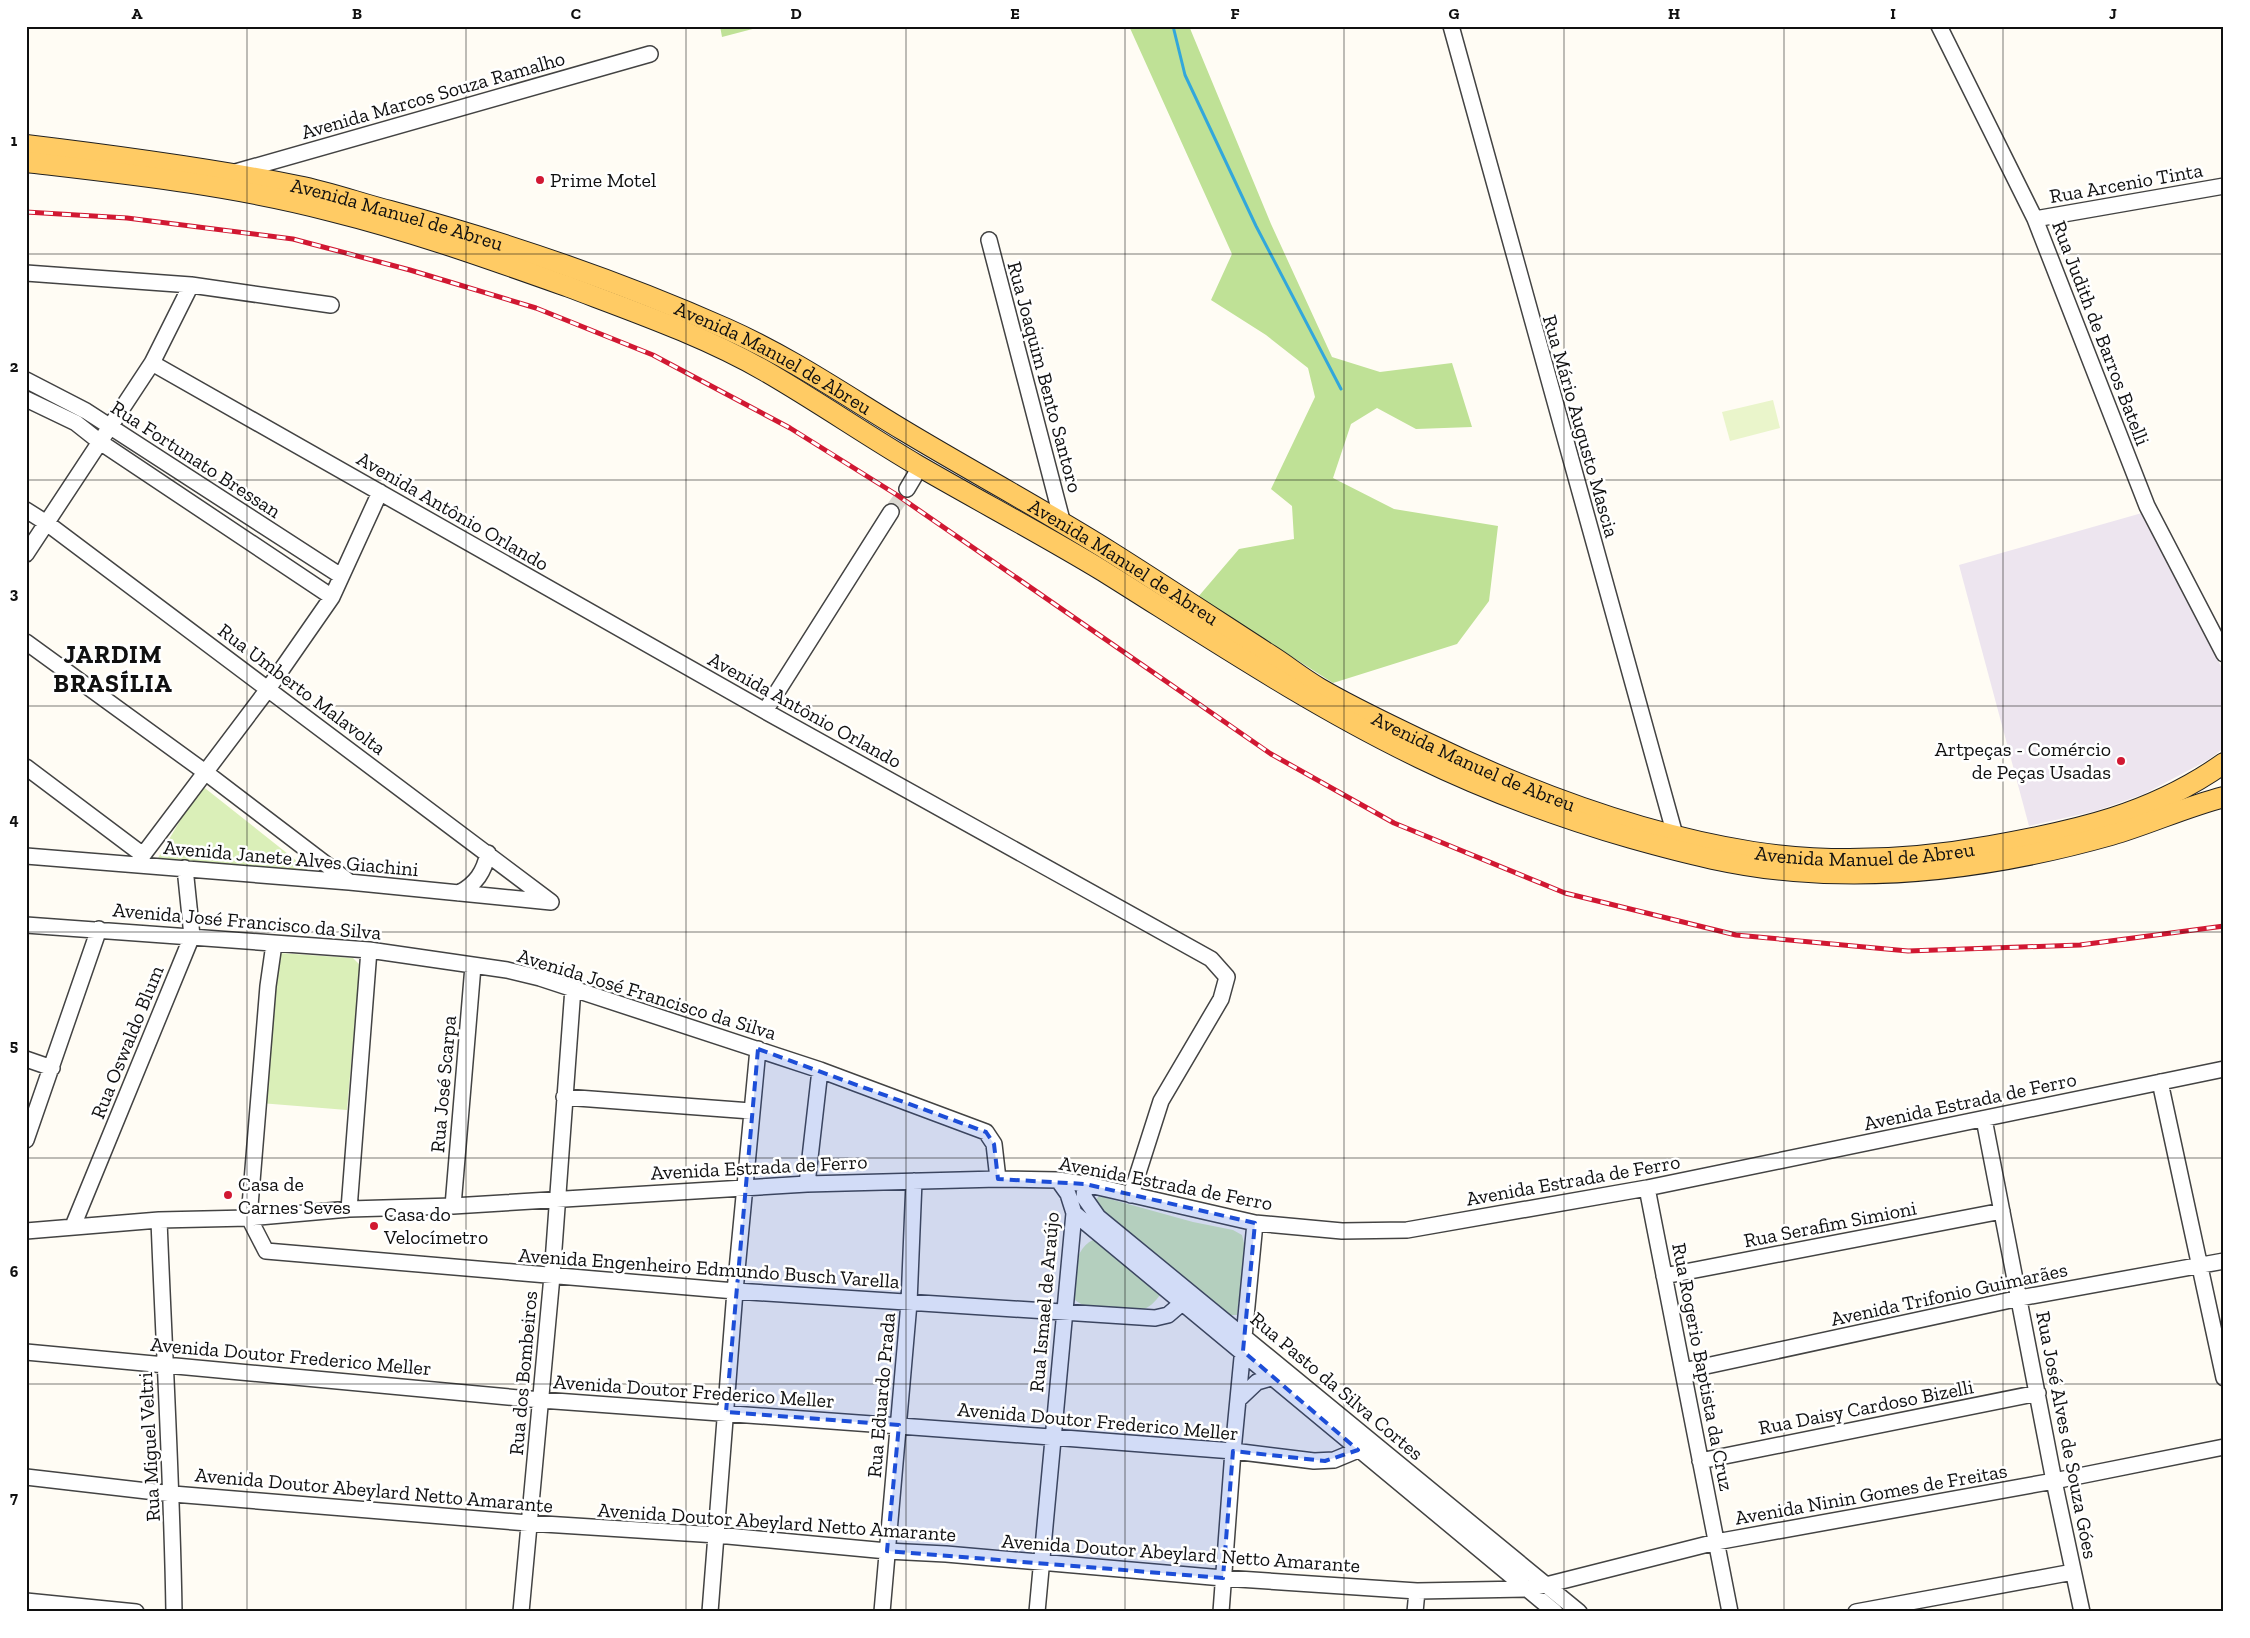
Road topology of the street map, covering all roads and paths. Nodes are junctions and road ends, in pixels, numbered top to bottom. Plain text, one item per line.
1 (1451, 26) edge
2 (1939, 26) edge
3 (650, 54) dead end
4 (26, 145) edge
5 (26, 162) edge
6 (228, 174) junction
7 (2224, 186) edge
8 (2036, 219) junction
9 (989, 240) dead end
10 (26, 273) edge
11 (192, 285) junction
12 (331, 305) dead end
13 (152, 362) junction
14 (26, 380) edge
15 (26, 399) edge
16 (109, 426) junction
17 (100, 442) junction
18 (920, 467) junction
19 (907, 488) tunnel mouth
20 (380, 492) junction
21 (26, 510) edge
22 (891, 512) tunnel mouth
23 (48, 524) junction
24 (1063, 524) junction
25 (26, 554) edge
26 (341, 576) junction
27 (332, 597) junction
28 (26, 642) edge
29 (2224, 654) edge
30 (268, 689) junction
31 (765, 710) junction
32 (2224, 763) edge
33 (26, 768) edge
34 (205, 772) junction
35 (2224, 798) edge
36 (1675, 836) junction
37 (488, 853) junction
38 (26, 856) edge
39 (141, 860) junction
40 (185, 868) junction
41 (349, 882) junction
42 (459, 893) junction
43 (551, 902) joint
44 (26, 925) edge
45 (98, 928) junction
46 (192, 936) junction
47 (274, 944) junction
48 (369, 950) junction
49 (473, 966) junction
50 (573, 988) junction
51 (758, 1049) junction
52 (26, 1059) edge
53 (52, 1068) junction
54 (2224, 1069) edge
55 (820, 1070) junction
56 (2160, 1082) junction
57 (564, 1097) junction
58 (751, 1111) junction
59 (1984, 1119) junction
60 (26, 1140) edge
61 (998, 1179) junction
62 (1058, 1180) junction
63 (914, 1181) junction
64 (807, 1184) junction
65 (1086, 1184) junction
66 (1648, 1188) junction
67 (746, 1189) junction
68 (1131, 1195) junction
69 (558, 1199) junction
70 (454, 1206) junction
71 (349, 1209) junction
72 (2002, 1211) junction
73 (1074, 1213) junction
74 (249, 1218) junction
75 (159, 1220) junction
76 (1255, 1223) junction
77 (73, 1226) junction
78 (26, 1232) edge
79 (2224, 1261) edge
80 (2201, 1266) junction
81 (552, 1276) junction
82 (1664, 1276) junction
83 (735, 1291) junction
84 (2020, 1298) junction
85 (909, 1303) junction
86 (1182, 1303) junction
87 (1063, 1312) junction
88 (1245, 1336) junction
89 (1243, 1351) junction
90 (26, 1352) edge
91 (164, 1364) junction
92 (1683, 1371) junction
93 (1274, 1377) junction
94 (2224, 1378) edge
95 (2038, 1393) junction
96 (541, 1400) junction
97 (1238, 1400) junction
98 (726, 1412) junction
99 (899, 1425) junction
100 (1051, 1437) junction
101 (2224, 1447) edge
102 (1358, 1450) junction
103 (1233, 1451) junction
104 (1700, 1461) junction
105 (26, 1477) edge
106 (2054, 1481) junction
107 (173, 1494) junction
108 (528, 1523) junction
109 (717, 1535) junction
110 (1716, 1542) junction
111 (887, 1551) junction
112 (1040, 1564) junction
113 (2073, 1572) junction
114 (1223, 1578) junction
115 (1546, 1586) junction
116 (1527, 1589) junction
117 (1417, 1590) junction
118 (26, 1601) edge
119 (136, 1612) edge
120 (174, 1612) edge
121 (521, 1612) edge
122 (710, 1612) edge
123 (882, 1612) edge
124 (1037, 1612) edge
125 (1221, 1612) edge
126 (1415, 1612) edge
127 (1555, 1612) edge
128 (1579, 1612) edge
129 (1730, 1612) edge
130 (1856, 1612) edge
131 (2082, 1612) edge

1 - 36 street, Rua Mário Augusto Mascia
2 - 8 street, Rua Judith de Barros Batelli
3 - 6 street, Avenida Marcos Souza Ramalho
4 - 6 main road, Avenida Manuel de Abreu
5 - 18 main road, Avenida Manuel de Abreu
6 - 24 main road, Avenida Manuel de Abreu
7 - 8 street, Rua Arcenio Tinta
8 - 29 street, Rua Judith de Barros Batelli
9 - 24 street, Rua Joaquim Bento Santoro
10 - 11 street
11 - 12 street
11 - 13 street
13 - 16 street
13 - 20 street, Avenida Antônio Orlando
14 - 16 street, Rua Fortunato Bressan
15 - 17 street, Rua Fortunato Bressan
16 - 17 street
16 - 26 street, Rua Fortunato Bressan
17 - 23 street
17 - 27 street, Rua Fortunato Bressan
18 - 19 street
18 - 35 main road, Avenida Manuel de Abreu
20 - 26 street
20 - 31 street, Avenida Antônio Orlando
21 - 23 street, Rua Umberto Malavolta
22 - 31 street
23 - 25 street
23 - 30 street, Rua Umberto Malavolta
24 - 36 main road, Avenida Manuel de Abreu
26 - 27 street
27 - 30 street
28 - 34 street
30 - 34 street
30 - 37 street, Rua Umberto Malavolta
31 - 68 street, Avenida Antônio Orlando
32 - 36 main road, Avenida Manuel de Abreu
33 - 39 street
34 - 39 street
34 - 41 street
37 - 42 street
37 - 43 street, Rua Umberto Malavolta
38 - 39 street, Avenida Janete Alves Giachini
39 - 40 street, Avenida Janete Alves Giachini
40 - 41 street, Avenida Janete Alves Giachini
40 - 46 street, Rua Oswaldo Blum
41 - 42 street, Avenida Janete Alves Giachini
42 - 43 street, Avenida Janete Alves Giachini
44 - 45 street, Avenida José Francisco da Silva
45 - 46 street, Avenida José Francisco da Silva
45 - 53 street
46 - 47 street, Avenida José Francisco da Silva
46 - 77 street, Rua Oswaldo Blum
47 - 48 street, Avenida José Francisco da Silva
47 - 74 street
48 - 49 street, Avenida José Francisco da Silva
48 - 71 street
49 - 50 street, Avenida José Francisco da Silva
49 - 70 street, Rua José Scarpa
50 - 51 street, Avenida José Francisco da Silva
50 - 57 street, Rua dos Bombeiros
51 - 55 street, Avenida José Francisco da Silva
51 - 58 street
52 - 53 street
53 - 60 street
54 - 56 street, Avenida Estrada de Ferro
55 - 61 street, Avenida José Francisco da Silva
55 - 64 street
56 - 59 street, Avenida Estrada de Ferro
56 - 80 street
57 - 58 street
57 - 69 street, Rua dos Bombeiros
58 - 67 street
59 - 66 street, Avenida Estrada de Ferro
59 - 72 street, Rua José Alves de Souza Góes
61 - 62 street, Avenida Estrada de Ferro
61 - 63 street, Avenida Estrada de Ferro
62 - 65 street, Avenida Estrada de Ferro
62 - 73 street, Rua Ismael de Araújo
63 - 64 street, Avenida Estrada de Ferro
63 - 85 street, Rua Eduardo Prada
64 - 67 street, Avenida Estrada de Ferro
65 - 68 street, Avenida Estrada de Ferro
65 - 88 street, Rua Pasto da Silva Cortes
66 - 76 street, Avenida Estrada de Ferro
66 - 82 street, Rua Rogerio Baptista da Cruz
67 - 69 street, Avenida Estrada de Ferro
67 - 83 street
68 - 76 street, Avenida Estrada de Ferro
69 - 70 street, Avenida Estrada de Ferro
69 - 81 street, Rua dos Bombeiros
70 - 71 street, Avenida Estrada de Ferro
71 - 74 street, Avenida Estrada de Ferro
72 - 82 street, Rua Serafim Simioni
72 - 84 street, Rua José Alves de Souza Góes
73 - 86 street, Rua Pasto da Silva Cortes
73 - 87 street, Rua Ismael de Araújo
74 - 75 street, Avenida Estrada de Ferro
74 - 81 street, Avenida Engenheiro Edmundo Busch Varella
75 - 77 street, Avenida Estrada de Ferro
75 - 91 street, Rua Miguel Veltri
76 - 88 street
77 - 78 street, Avenida Estrada de Ferro
79 - 80 street, Avenida Trifonio Guimarães
80 - 84 street, Avenida Trifonio Guimarães
80 - 94 street
81 - 83 street, Avenida Engenheiro Edmundo Busch Varella
81 - 96 street, Rua dos Bombeiros
82 - 92 street, Rua Rogerio Baptista da Cruz
83 - 85 street, Avenida Engenheiro Edmundo Busch Varella
83 - 98 street
84 - 92 street, Avenida Trifonio Guimarães
84 - 95 street, Rua José Alves de Souza Góes
85 - 87 street, Avenida Engenheiro Edmundo Busch Varella
85 - 99 street, Rua Eduardo Prada
86 - 87 street, Avenida Engenheiro Edmundo Busch Varella
86 - 89 street, Rua Pasto da Silva Cortes
87 - 100 street, Rua Ismael de Araújo
88 - 89 street
88 - 115 street, Rua Pasto da Silva Cortes
89 - 93 street, Rua Pasto da Silva Cortes
89 - 97 street
90 - 91 street, Avenida Doutor Frederico Meller
91 - 96 street, Avenida Doutor Frederico Meller
91 - 107 street, Rua Miguel Veltri
92 - 104 street, Rua Rogerio Baptista da Cruz
93 - 97 street
93 - 102 street, Rua Pasto da Silva Cortes
95 - 104 street, Rua Daisy Cardoso Bizelli
95 - 106 street, Rua José Alves de Souza Góes
96 - 98 street, Avenida Doutor Frederico Meller
96 - 108 street, Rua dos Bombeiros
97 - 103 street
98 - 99 street, Avenida Doutor Frederico Meller
98 - 109 street
99 - 100 street, Avenida Doutor Frederico Meller
99 - 111 street, Rua Eduardo Prada
100 - 103 street, Avenida Doutor Frederico Meller
100 - 112 street, Rua Ismael de Araújo
101 - 106 street, Avenida Ninin Gomes de Freitas
102 - 103 street, Avenida Doutor Frederico Meller
102 - 116 street, Rua Pasto da Silva Cortes
103 - 114 street
104 - 110 street, Rua Rogerio Baptista da Cruz
105 - 107 street, Avenida Doutor Abeylard Netto Amarante
106 - 110 street, Avenida Ninin Gomes de Freitas
106 - 113 street, Rua José Alves de Souza Góes
107 - 108 street, Avenida Doutor Abeylard Netto Amarante
107 - 120 street, Rua Miguel Veltri
108 - 109 street, Avenida Doutor Abeylard Netto Amarante
108 - 121 street, Rua dos Bombeiros
109 - 111 street, Avenida Doutor Abeylard Netto Amarante
109 - 122 street
110 - 115 street, Avenida Ninin Gomes de Freitas
110 - 129 street, Rua Rogerio Baptista da Cruz
111 - 112 street, Avenida Doutor Abeylard Netto Amarante
111 - 123 street, Rua Eduardo Prada
112 - 114 street, Avenida Doutor Abeylard Netto Amarante
112 - 124 street, Rua Ismael de Araújo
113 - 130 street
113 - 131 street, Rua José Alves de Souza Góes
114 - 117 street, Avenida Doutor Abeylard Netto Amarante
114 - 125 street
115 - 116 street, Avenida Ninin Gomes de Freitas
115 - 128 street, Rua Pasto da Silva Cortes
116 - 117 street, Avenida Doutor Abeylard Netto Amarante
116 - 127 street, Rua Pasto da Silva Cortes
117 - 126 street
118 - 119 street

